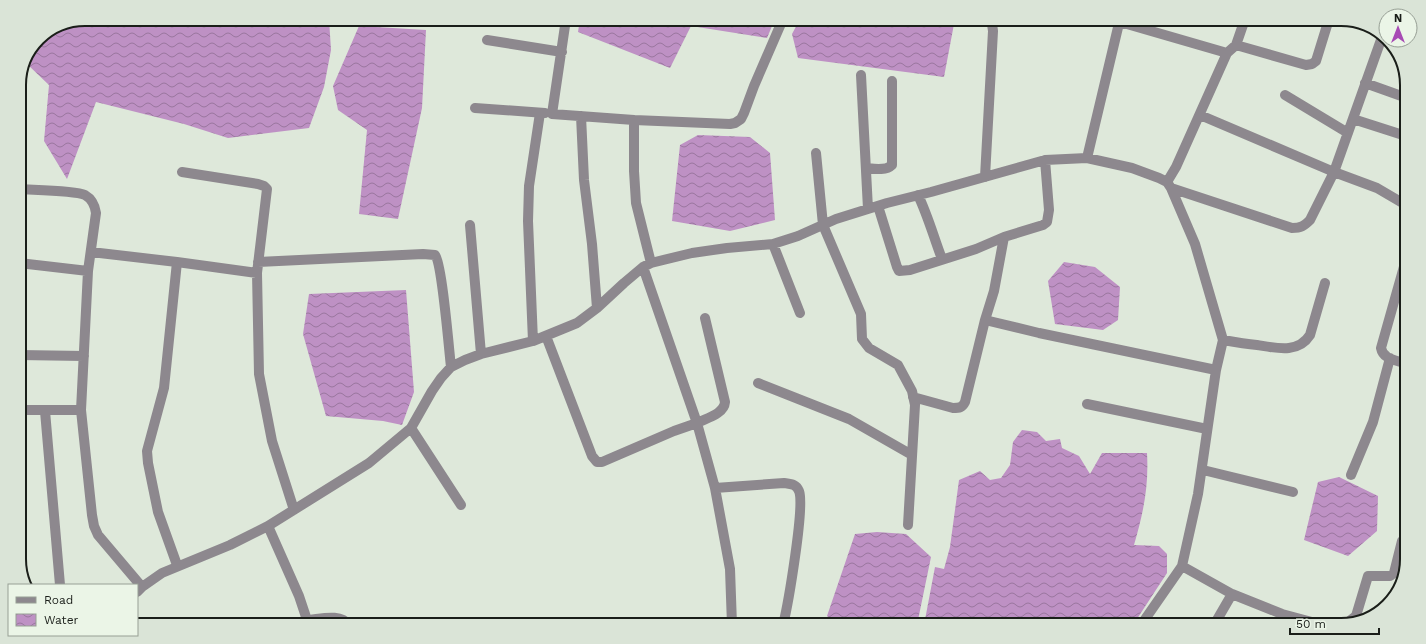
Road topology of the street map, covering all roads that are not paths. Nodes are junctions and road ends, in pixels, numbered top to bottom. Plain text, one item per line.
1 (565, 26) edge
2 (780, 26) edge
3 (992, 26) edge
4 (1119, 26) edge
5 (1139, 26) edge
6 (1242, 26) edge
7 (1327, 26) edge
8 (488, 40) dead end
9 (1236, 44) junction
10 (1378, 48) edge
11 (562, 52) junction
12 (1227, 53) junction
13 (862, 74) dead end
14 (892, 81) dead end
15 (1365, 83) junction
16 (1285, 95) dead end
17 (1400, 96) edge
18 (475, 108) dead end
19 (540, 113) junction
20 (552, 114) junction
21 (1200, 115) junction
22 (581, 116) junction
23 (1353, 119) junction
24 (634, 120) junction
25 (1348, 133) junction
26 (1400, 134) edge
27 (816, 153) dead end
28 (1087, 158) junction
29 (1045, 160) junction
30 (867, 168) junction
31 (182, 172) dead end
32 (1334, 172) junction
33 (985, 178) junction
34 (1169, 185) junction
35 (26, 189) edge
36 (918, 195) junction
37 (1400, 201) edge
38 (873, 207) junction
39 (470, 225) dead end
40 (823, 225) junction
41 (1004, 237) junction
42 (773, 244) junction
43 (91, 252) junction
44 (942, 259) junction
45 (177, 262) junction
46 (258, 262) junction
47 (26, 264) edge
48 (647, 265) junction
49 (88, 271) junction
50 (257, 273) junction
51 (1400, 281) edge
52 (1325, 283) dead end
53 (597, 308) junction
54 (800, 313) dead end
55 (705, 318) dead end
56 (985, 320) junction
57 (546, 336) junction
58 (1223, 340) junction
59 (533, 341) junction
60 (481, 354) junction
61 (26, 355) edge
62 (84, 356) junction
63 (1390, 358) junction
64 (1400, 361) edge
65 (451, 367) junction
66 (1216, 370) junction
67 (758, 383) dead end
68 (913, 397) junction
69 (1087, 404) dead end
70 (26, 410) edge
71 (81, 410) junction
72 (45, 411) junction
73 (697, 423) junction
74 (411, 428) junction
75 (1207, 429) junction
76 (912, 455) junction
77 (1202, 470) junction
78 (1351, 475) dead end
79 (714, 488) junction
80 (1293, 492) dead end
81 (461, 504) dead end
82 (294, 510) junction
83 (908, 525) dead end
84 (268, 526) junction
85 (1400, 549) edge
86 (177, 566) junction
87 (1182, 566) junction
88 (60, 584) edge
89 (134, 584) edge
90 (139, 590) edge
91 (1232, 594) junction
92 (1356, 616) edge
93 (306, 618) edge
94 (732, 618) edge
95 (784, 618) edge
96 (1146, 618) edge
97 (1218, 618) edge
98 (1297, 618) edge

1 - 11 street
2 - 24 street
3 - 33 street
4 - 28 street
5 - 12 street
6 - 9 street
7 - 9 street
8 - 11 street
9 - 12 street
10 - 15 street
11 - 20 street
12 - 21 street
13 - 30 street
14 - 30 street
15 - 17 street
15 - 23 street
16 - 25 street
18 - 19 street
19 - 20 street
19 - 59 street
20 - 22 street
21 - 32 street
21 - 34 street
22 - 24 street
22 - 53 street
23 - 25 street
23 - 26 street
24 - 48 street
25 - 32 street
27 - 40 street
28 - 29 street
28 - 34 street
29 - 33 street
29 - 41 street
30 - 38 street
31 - 46 street
32 - 34 street
32 - 37 street
33 - 36 street
34 - 58 street
35 - 43 street
36 - 38 street
36 - 44 street
38 - 40 street
38 - 44 street
39 - 60 street
40 - 42 street
40 - 68 street
41 - 44 street
41 - 56 street
42 - 48 street
42 - 54 street
43 - 45 street
43 - 49 street
45 - 50 street
45 - 86 street
46 - 50 street
46 - 65 street
47 - 49 street
48 - 53 street
48 - 73 street
49 - 62 street
50 - 82 street
51 - 63 street
52 - 58 street
53 - 57 street
55 - 73 street
56 - 66 street
56 - 68 street
57 - 59 street
57 - 73 street
58 - 66 street
59 - 60 street
60 - 65 street
61 - 62 street
62 - 71 street
63 - 64 street
63 - 78 street
65 - 74 street
66 - 75 street
67 - 76 street
68 - 76 street
69 - 75 street
70 - 72 street
71 - 72 street
71 - 89 street
72 - 88 street
73 - 79 street
74 - 81 street
74 - 82 street
75 - 77 street
76 - 83 street
77 - 80 street
77 - 87 street
79 - 94 street
79 - 95 street
82 - 84 street
84 - 86 street
84 - 93 street
85 - 92 street
86 - 90 street
87 - 91 street
87 - 96 street
91 - 97 street
91 - 98 street

